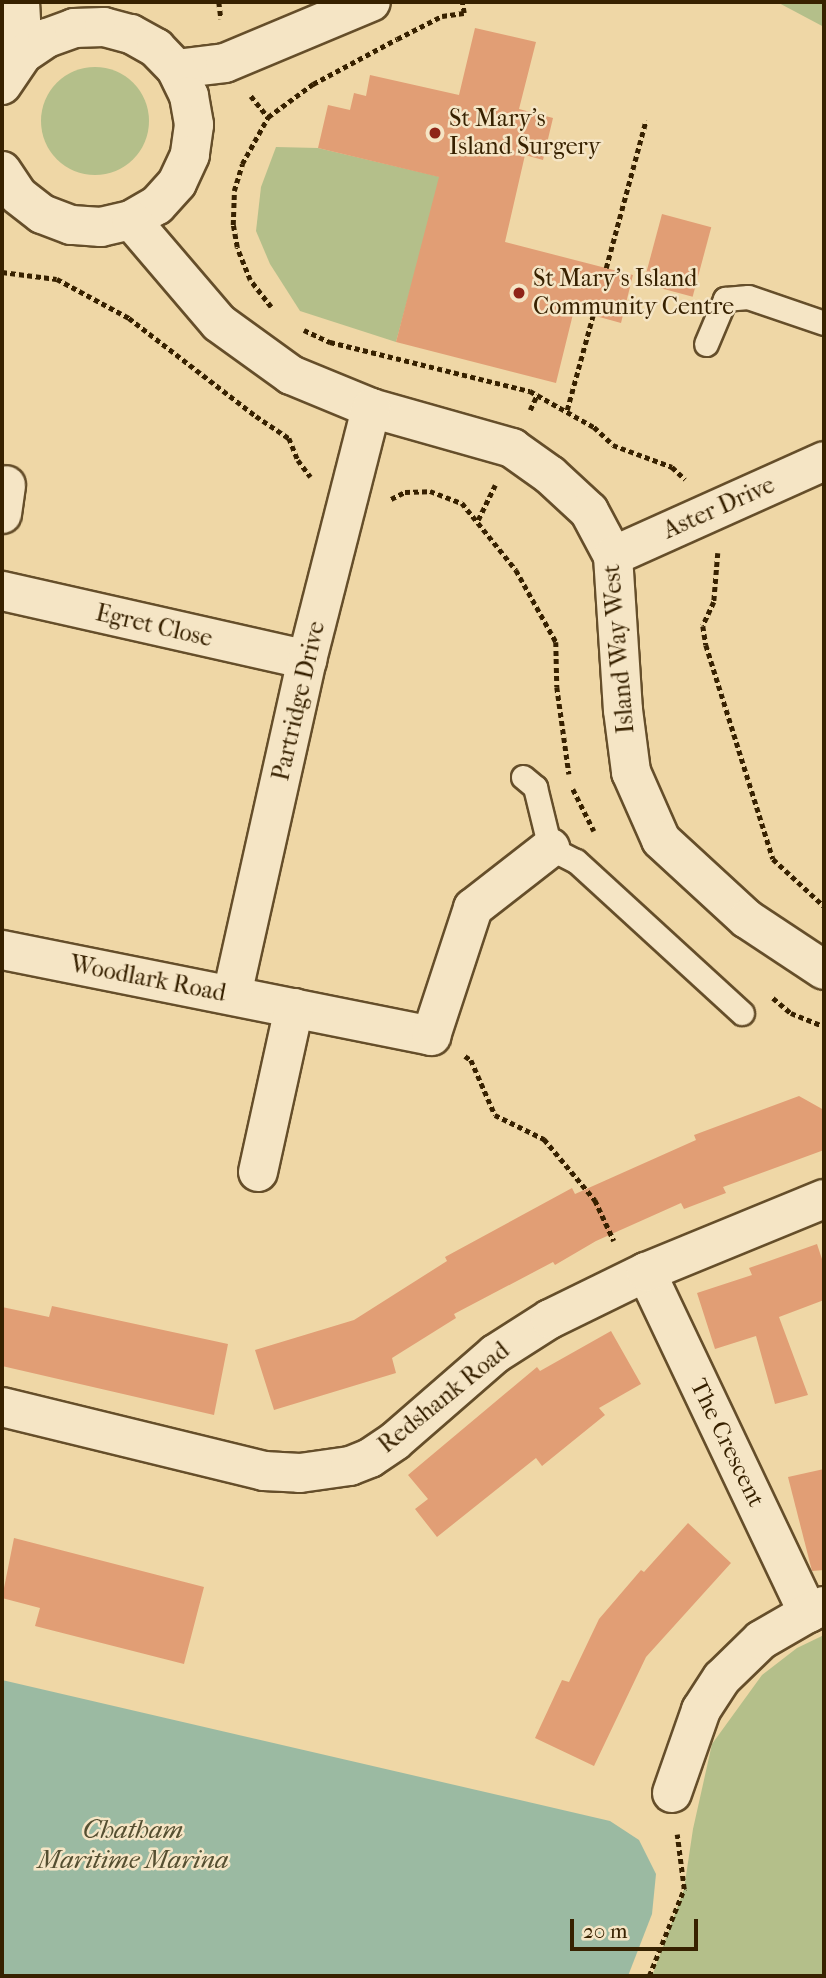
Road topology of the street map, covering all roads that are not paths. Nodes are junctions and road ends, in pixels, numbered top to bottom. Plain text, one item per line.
1 (20, 2) edge
2 (371, 2) edge
3 (97, 14) edge
4 (23, 54) junction
5 (176, 69) junction
6 (2, 85) edge
7 (2, 171) edge
8 (131, 220) junction
9 (824, 323) edge
10 (706, 344) dead end
11 (371, 408) junction
12 (824, 461) edge
13 (613, 556) junction
14 (2, 591) edge
15 (307, 660) junction
16 (523, 776) dead end
17 (550, 848) junction
18 (2, 950) edge
19 (824, 970) edge
20 (232, 995) junction
21 (294, 1008) junction
22 (742, 1013) dead end
23 (258, 1172) dead end
24 (824, 1199) edge
25 (639, 1276) junction
26 (2, 1406) edge
27 (816, 1609) edge
28 (673, 1793) road end

1 - 4 street
2 - 5 street
3 - 4 street
3 - 5 street
4 - 6 street
5 - 8 street
7 - 8 street
8 - 11 street, Island Way West
9 - 10 lane
11 - 13 street, Island Way West
11 - 15 street, Partridge Drive
12 - 13 street, Aster Drive
13 - 19 street, Island Way West
14 - 15 street, Egret Close
15 - 20 street, Partridge Drive
16 - 17 lane
17 - 21 street, Woodlark Road
17 - 22 lane
18 - 20 street, Woodlark Road
20 - 21 street, Woodlark Road
21 - 23 street
24 - 25 street, Redshank Road
25 - 26 street, Redshank Road
25 - 27 street, The Crescent
27 - 28 street, The Crescent

